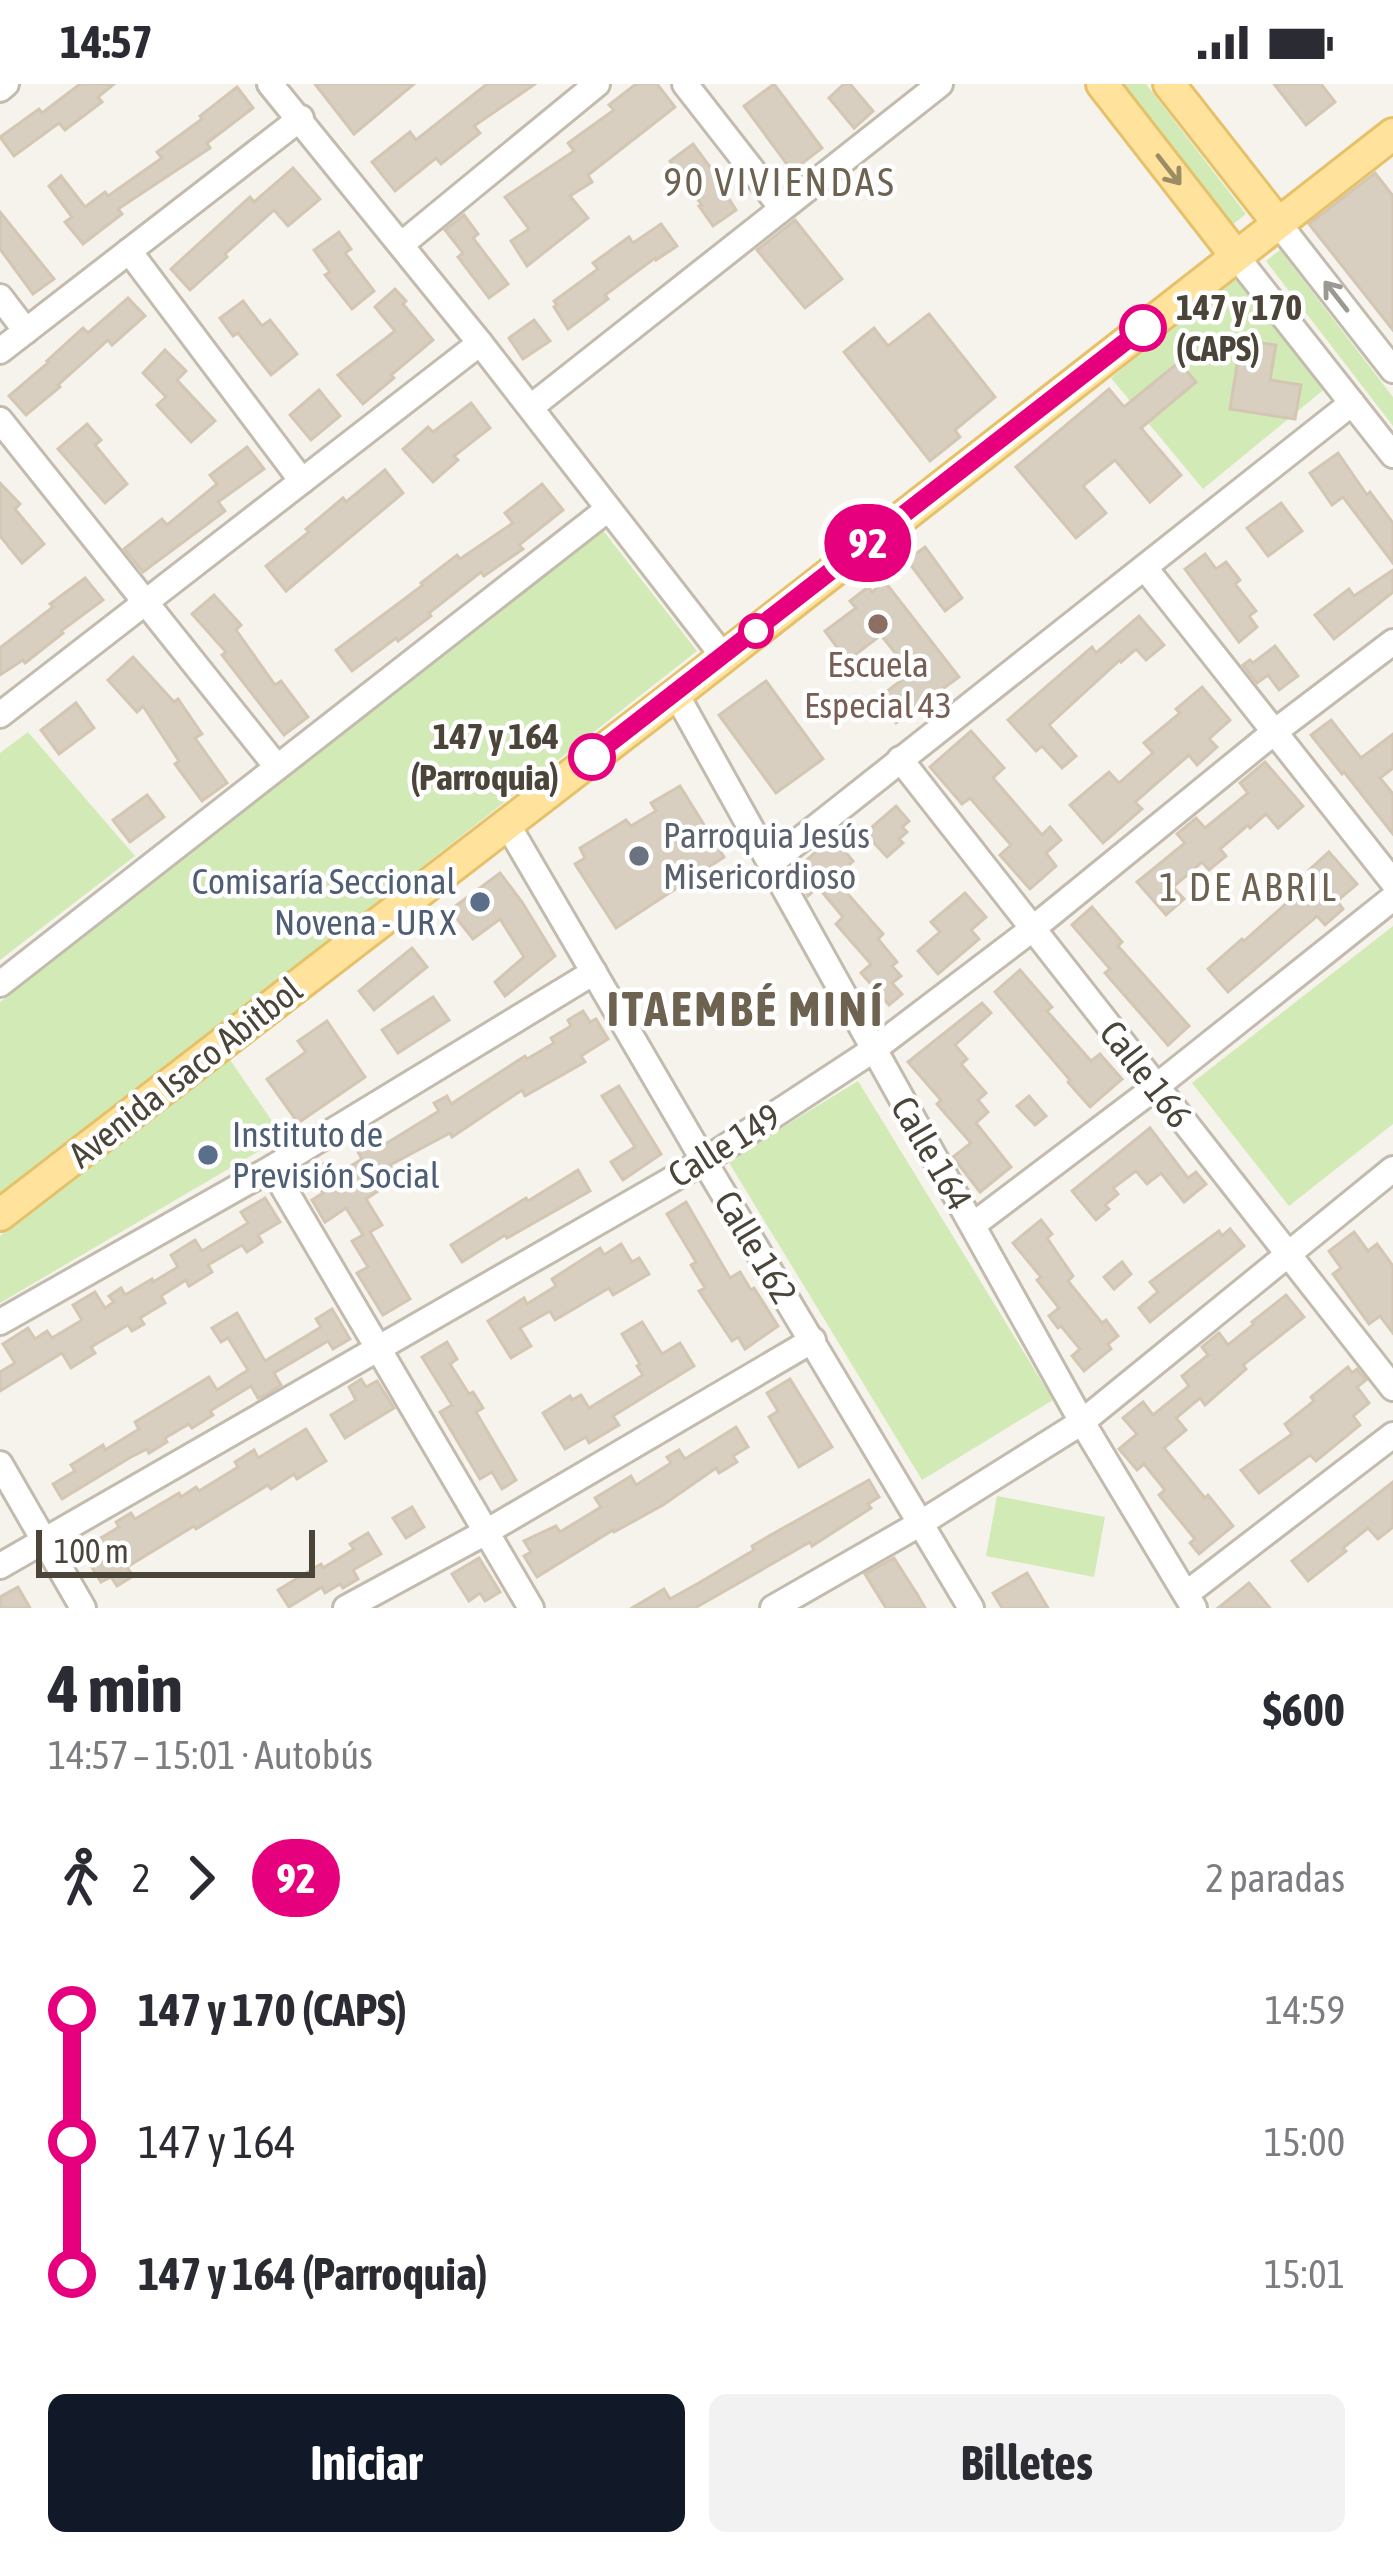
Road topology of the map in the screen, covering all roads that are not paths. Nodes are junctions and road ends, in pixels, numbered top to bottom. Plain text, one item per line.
1 (270, 84) edge
2 (597, 84) edge
3 (685, 84) edge
4 (940, 84) edge
5 (1102, 84) edge
6 (1169, 84) edge
7 (301, 118) junction
8 (1393, 134) edge
9 (781, 208) junction
10 (1278, 223) junction
11 (402, 244) junction
12 (129, 251) junction
13 (1236, 256) junction
14 (0, 297) edge
15 (26, 331) junction
16 (480, 343) junction
17 (0, 351) edge
18 (1393, 368) edge
19 (1352, 403) junction
20 (531, 407) junction
21 (0, 420) edge
22 (1393, 455) edge
23 (302, 481) junction
24 (608, 509) junction
25 (1145, 568) junction
26 (144, 603) junction
27 (1393, 642) edge
28 (723, 656) junction
29 (676, 694) junction
30 (0, 716) edge
31 (1274, 733) junction
32 (900, 759) junction
33 (277, 767) junction
34 (506, 823) junction
35 (772, 862) junction
36 (1393, 882) edge
37 (1393, 898) edge
38 (1031, 930) junction
39 (594, 972) junction
40 (0, 984) edge
41 (873, 1050) junction
42 (1157, 1086) junction
43 (704, 1161) junction
44 (272, 1168) junction
45 (1393, 1168) edge
46 (0, 1215) edge
47 (973, 1225) junction
48 (1287, 1254) junction
49 (0, 1322) edge
50 (813, 1340) junction
51 (379, 1347) junction
52 (1393, 1388) edge
53 (1082, 1422) junction
54 (1393, 1435) edge
55 (0, 1464) edge
56 (921, 1523) junction
57 (486, 1532) junction
58 (44, 1540) junction
59 (0, 1566) edge
60 (1190, 1601) edge
61 (83, 1608) edge
62 (346, 1608) edge
63 (531, 1608) edge
64 (773, 1608) edge
65 (971, 1608) edge

1 - 7 street
2 - 11 street
3 - 9 street
4 - 9 street
5 -> 13 main road
6 - 10 main road
7 - 11 street
7 - 12 street
8 - 10 main road, Avenida Isaco Abitbol
9 - 20 street
10 - 13 main road, Avenida Isaco Abitbol
18 -> 10 street
11 - 16 street
12 - 15 street
12 - 23 street
13 - 19 street
13 - 28 main road, Avenida Isaco Abitbol
14 - 15 street
15 - 17 street
16 - 20 street
16 - 23 street
19 - 22 street
19 - 25 street
20 - 24 street
21 - 26 street
23 - 26 street
24 - 28 street
24 - 33 street
25 - 31 street
25 - 32 street
26 - 30 street
26 - 33 street
27 - 31 street, Calle 149
28 - 29 main road, Avenida Isaco Abitbol
29 - 34 main road, Avenida Isaco Abitbol
29 - 35 street, Calle 164
31 - 36 street
31 - 38 street, Calle 149
32 - 35 street
32 - 38 street, Calle 166
33 - 40 street
34 - 39 street, Calle 162
34 - 46 main road, Avenida Isaco Abitbol
35 - 41 street, Calle 164
37 - 42 street
38 - 41 street, Calle 149
38 - 42 street, Calle 166
39 - 43 street, Calle 162
39 - 44 street
41 - 43 street, Calle 149
41 - 47 street, Calle 164
42 - 47 street
42 - 48 street, Calle 166
43 - 50 street, Calle 162
43 - 51 street, Calle 149
44 - 49 street
44 - 51 street
45 - 48 street
47 - 53 street, Calle 164
48 - 52 street, Calle 166
48 - 53 street
50 - 56 street, Calle 162
50 - 57 street
51 - 57 street
51 - 58 street, Calle 149
53 - 56 street
53 - 60 street, Calle 164
54 - 60 street
55 - 58 street
56 - 64 street
56 - 65 street, Calle 162
57 - 62 street
57 - 63 street
58 - 59 street, Calle 149
58 - 61 street

